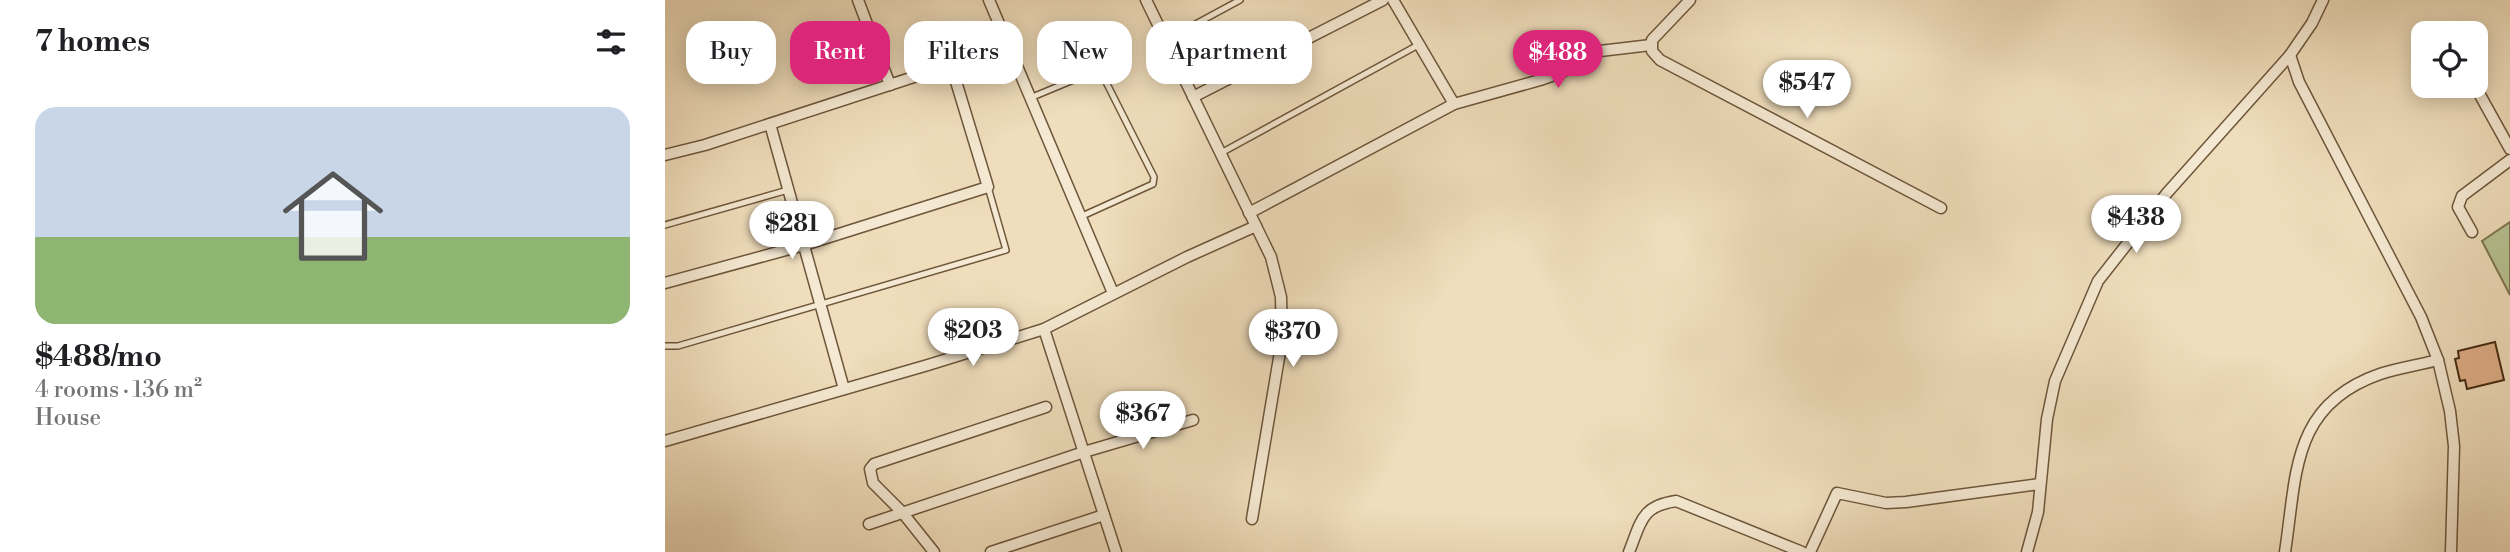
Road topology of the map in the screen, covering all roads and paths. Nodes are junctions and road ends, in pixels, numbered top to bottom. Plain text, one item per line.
1 (858, 0) edge
2 (989, 0) edge
3 (1146, 0) edge
4 (1240, 0) edge
5 (1383, 0) edge
6 (1393, 0) edge
7 (1690, 0) edge
8 (2323, 0) edge
9 (998, 21) edge
10 (1156, 21) edge
11 (1201, 21) edge
12 (1421, 44) junction
13 (1651, 46) junction
14 (2290, 55) junction
15 (904, 80) edge
16 (1023, 81) edge
17 (957, 84) edge
18 (1187, 84) edge
19 (890, 85) junction
20 (1193, 97) junction
21 (1030, 98) junction
22 (2482, 98) edge
23 (1454, 104) junction
24 (770, 124) junction
25 (2510, 149) edge
26 (1221, 153) junction
27 (665, 155) edge
28 (2510, 160) edge
29 (988, 187) junction
30 (789, 190) junction
31 (1941, 208) dead end
32 (1249, 213) junction
33 (1080, 217) junction
34 (665, 225) edge
35 (1256, 226) junction
36 (2472, 232) dead end
37 (804, 245) junction
38 (665, 283) edge
39 (1112, 293) junction
40 (821, 305) junction
41 (1044, 329) junction
42 (665, 346) edge
43 (2438, 360) junction
44 (844, 389) junction
45 (1046, 407) dead end
46 (1193, 420) dead end
47 (665, 441) edge
48 (1084, 452) junction
49 (2040, 484) junction
50 (902, 512) junction
51 (1104, 514) junction
52 (1252, 519) dead end
53 (869, 524) dead end
54 (1778, 547) edge
55 (934, 552) edge
56 (991, 552) edge
57 (1116, 552) edge
58 (1629, 552) edge
59 (1802, 552) edge
60 (1810, 552) edge
61 (2027, 552) edge
62 (2285, 552) edge
63 (2451, 552) edge

1 - 19 street
2 - 9 street
3 - 10 street
4 - 11 lane
5 - 20 street
6 - 12 street
7 - 13 street
8 - 14 street
12 - 23 street
12 - 26 lane
13 - 23 street
13 - 31 street
14 - 43 street
14 - 49 street
15 - 19 street
16 - 21 street
17 - 29 street
18 - 20 street
19 - 24 street
20 - 26 street
21 - 33 street
21 - 33 lane
22 - 25 street
23 - 32 street
24 - 27 street
24 - 30 street
26 - 32 street
28 - 36 street
29 - 37 street
29 - 40 lane
30 - 34 lane
30 - 37 street
32 - 35 street
33 - 39 street
35 - 39 street
35 - 52 street
37 - 38 street
37 - 40 street
39 - 41 street
40 - 42 lane
40 - 44 street
41 - 44 street
41 - 48 street
43 - 62 street
43 - 63 street
44 - 47 street
45 - 50 street
46 - 48 street
48 - 50 street
48 - 51 street
49 - 60 street
49 - 61 street
50 - 53 street
50 - 55 street
51 - 56 street
51 - 57 street
54 - 58 street
54 - 59 street

